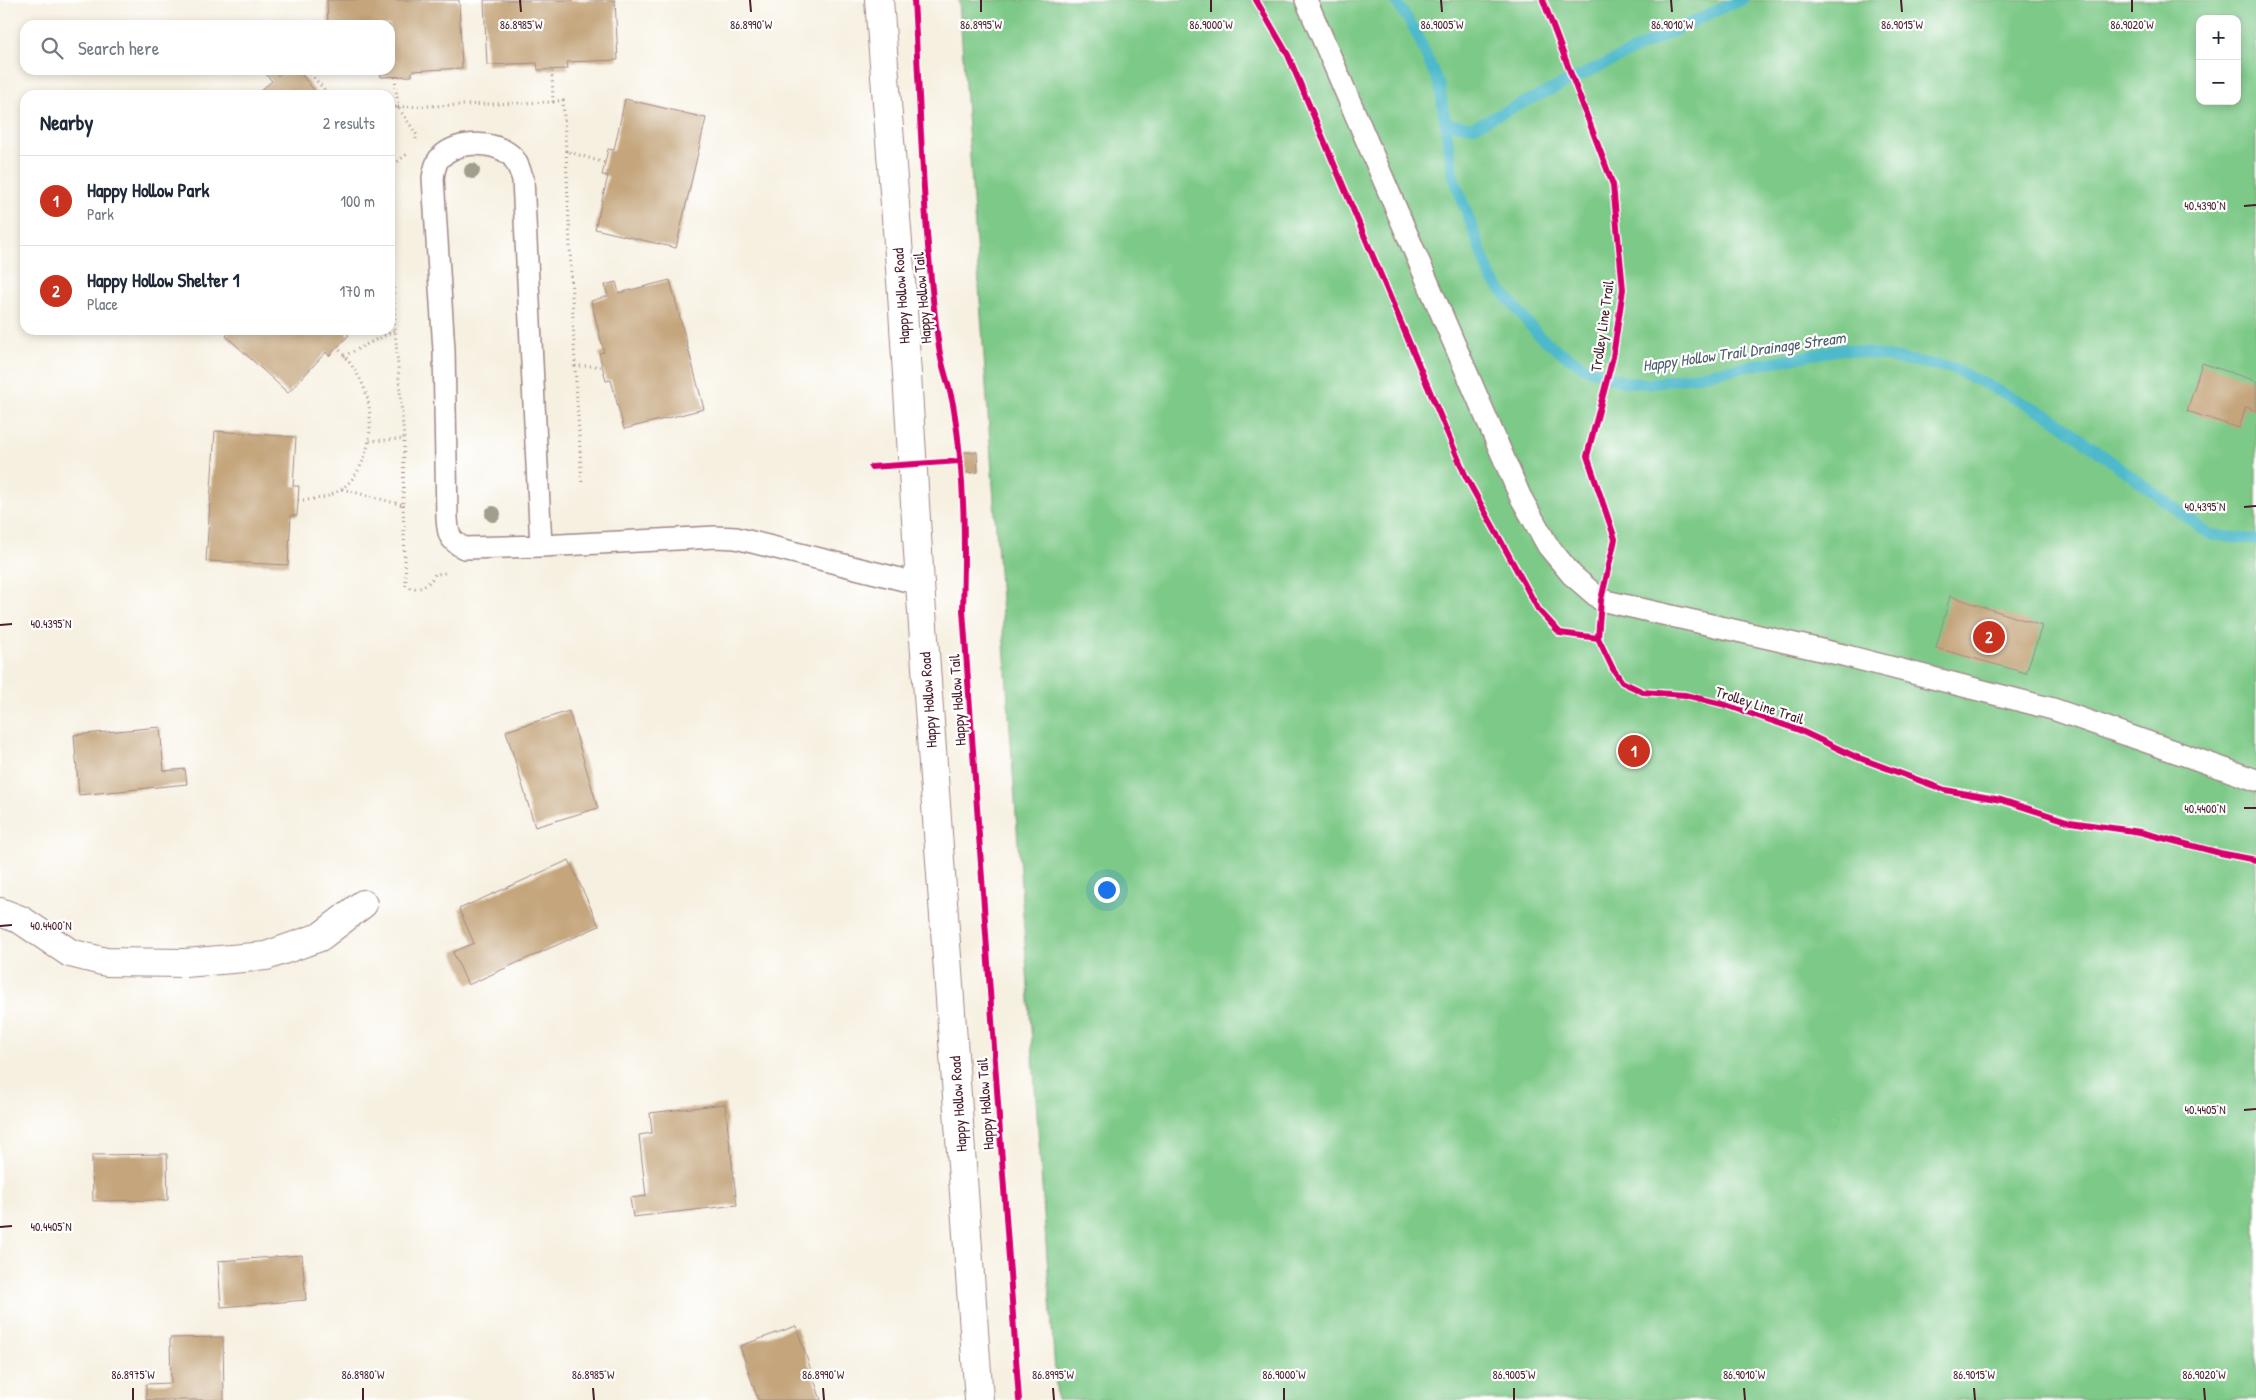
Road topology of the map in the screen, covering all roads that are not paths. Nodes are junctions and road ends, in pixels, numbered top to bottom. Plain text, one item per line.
1 (879, 0) edge
2 (1306, 0) edge
3 (541, 546) junction
4 (920, 584) junction
5 (2256, 780) edge
6 (363, 904) dead end
7 (0, 912) edge
8 (979, 1400) edge

1 - 4 main road, Happy Hollow Road
2 - 5 lane
3 - 3 lane
3 - 4 lane
4 - 8 main road, Happy Hollow Road
6 - 7 main road

